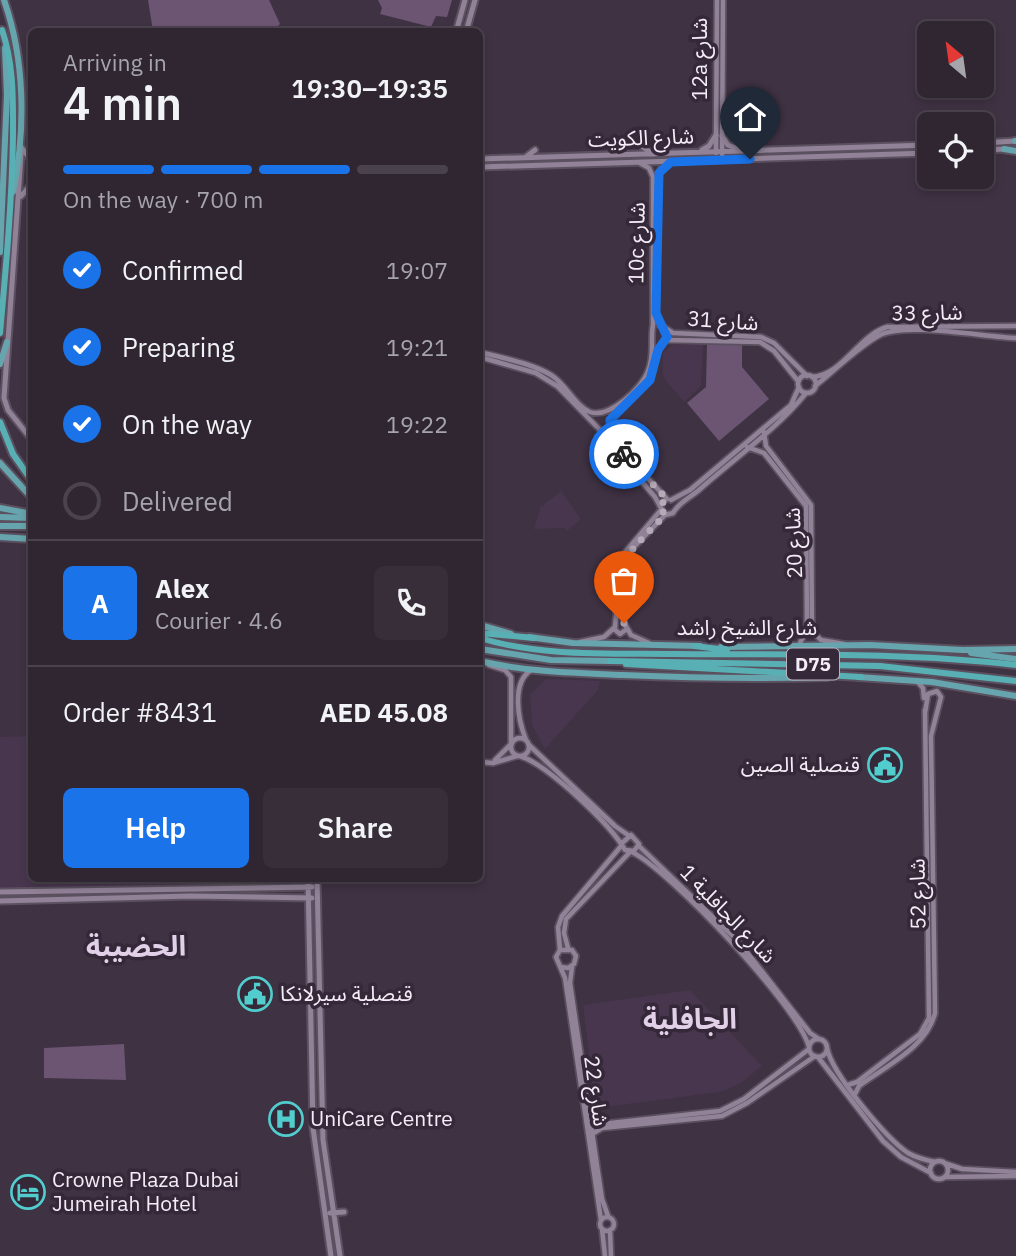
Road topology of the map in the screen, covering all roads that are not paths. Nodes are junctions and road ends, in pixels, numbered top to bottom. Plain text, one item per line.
1 (4, 0) edge
2 (465, 0) edge
3 (475, 0) edge
4 (716, 0) edge
5 (723, 0) edge
6 (1, 26) edge
7 (457, 28) edge
8 (467, 28) edge
9 (22, 93) junction
10 (719, 135) junction
11 (4, 137) junction
12 (870, 139) dead end
13 (994, 144) edge
14 (1016, 145) edge
15 (917, 146) edge
16 (21, 147) junction
17 (643, 148) dead end
18 (861, 148) junction
19 (994, 149) edge
20 (1004, 149) joint
21 (535, 150) dead end
22 (744, 151) junction
23 (698, 152) junction
24 (917, 153) edge
25 (650, 154) junction
26 (718, 156) junction
27 (28, 157) edge
28 (527, 157) junction
29 (483, 159) edge
30 (671, 162) junction
31 (640, 163) junction
32 (607, 164) junction
33 (483, 167) edge
34 (0, 169) edge
35 (660, 172) junction
36 (652, 174) junction
37 (28, 188) edge
38 (15, 200) junction
39 (0, 252) edge
40 (1, 320) edge
41 (1016, 326) edge
42 (663, 329) junction
43 (652, 330) junction
44 (0, 333) edge
45 (1016, 338) edge
46 (664, 341) junction
47 (6, 342) junction
48 (652, 342) junction
49 (483, 353) edge
50 (483, 358) edge
51 (0, 364) edge
52 (810, 376) junction
53 (799, 384) junction
54 (815, 386) junction
55 (806, 393) junction
56 (601, 413) junction
57 (593, 421) junction
58 (0, 422) edge
59 (609, 423) junction
60 (600, 430) junction
61 (764, 432) junction
62 (28, 435) edge
63 (747, 447) junction
64 (0, 463) edge
65 (28, 475) edge
66 (28, 494) edge
67 (669, 499) junction
68 (660, 504) junction
69 (675, 506) junction
70 (0, 508) edge
71 (662, 513) junction
72 (28, 515) edge
73 (28, 516) edge
74 (0, 517) edge
75 (0, 526) edge
76 (28, 526) edge
77 (0, 537) edge
78 (9, 537) junction
79 (28, 539) edge
80 (0, 542) edge
81 (623, 592) junction
82 (630, 596) dead end
83 (483, 626) edge
84 (614, 629) junction
85 (627, 629) junction
86 (483, 632) edge
87 (534, 638) junction
88 (483, 639) edge
89 (960, 642) dead end
90 (578, 643) junction
91 (651, 645) junction
92 (844, 645) junction
93 (695, 646) junction
94 (799, 646) junction
95 (1016, 647) edge
96 (950, 649) junction
97 (483, 650) edge
98 (962, 650) junction
99 (750, 654) junction
100 (1016, 659) edge
101 (610, 661) junction
102 (483, 662) edge
103 (483, 662) edge
104 (1016, 665) edge
105 (531, 670) junction
106 (861, 677) junction
107 (917, 680) junction
108 (1016, 681) edge
109 (1016, 696) edge
110 (925, 713) junction
111 (527, 742) junction
112 (511, 743) junction
113 (519, 756) junction
114 (483, 762) edge
115 (489, 762) junction
116 (629, 835) junction
117 (622, 843) junction
118 (639, 846) junction
119 (631, 852) junction
120 (308, 882) edge
121 (317, 882) edge
122 (234, 887) junction
123 (308, 887) junction
124 (317, 887) junction
125 (85, 891) junction
126 (0, 892) edge
127 (214, 897) junction
128 (308, 898) junction
129 (317, 898) junction
130 (64, 900) junction
131 (0, 901) edge
132 (568, 948) junction
133 (560, 950) junction
134 (325, 967) dead end
135 (561, 967) junction
136 (572, 967) junction
137 (319, 972) junction
138 (311, 1014) junction
139 (306, 1020) dead end
140 (819, 1039) junction
141 (809, 1048) junction
142 (827, 1048) junction
143 (816, 1056) junction
144 (848, 1085) junction
145 (855, 1094) junction
146 (590, 1120) junction
147 (592, 1135) junction
148 (935, 1162) junction
149 (947, 1164) junction
150 (931, 1173) junction
151 (1016, 1174) edge
152 (945, 1177) junction
153 (320, 1185) junction
154 (344, 1212) dead end
155 (333, 1214) junction
156 (608, 1216) junction
157 (601, 1220) junction
158 (601, 1229) junction
159 (610, 1230) junction
160 (331, 1256) edge
161 (340, 1256) edge
162 (608, 1256) edge

1 - 9 main road
2 - 7 main road
3 - 8 main road
4 - 10 street, 12a شارع
5 - 10 street, 12a شارع
6 - 11 main road
6 - 38 highway
9 - 16 main road
9 - 38 main road
10 - 22 main road
10 - 23 main road
10 - 26 street, 12a شارع
11 - 34 main road
11 - 39 main road
12 - 18 main road
13 - 14 main road
14 - 20 main road
15 - 18 main road, شارع الكويت
16 - 27 main road
16 - 38 main road
17 - 25 main road
18 - 22 main road, شارع الكويت
19 - 20 main road
21 - 28 main road
22 - 26 main road, شارع الكويت
23 - 25 main road, شارع الكويت
23 - 26 main road, شارع الكويت
24 - 26 main road, شارع الكويت
25 - 28 main road, شارع الكويت
25 - 32 main road
26 - 30 main road, شارع الكويت
28 - 29 main road, شارع الكويت
30 - 31 main road, شارع الكويت
30 - 35 street
31 - 32 main road, شارع الكويت
31 - 36 street, 10c شارع
32 - 33 main road, شارع الكويت
35 - 36 street
35 - 42 street, 10c شارع
36 - 43 street, 10c شارع
37 - 38 main road
38 - 40 highway
38 - 47 main road
40 - 44 highway
41 - 52 street, شارع 33
42 - 43 street, شارع 31
42 - 46 street, 10c شارع
42 - 52 street, شارع 31
43 - 48 street, 10c شارع
45 - 54 street, شارع 33
46 - 48 street, شارع 31
46 - 53 street, شارع 31
46 - 59 street
47 - 51 main road
47 - 62 main road
48 - 56 street
49 - 56 street
50 - 57 street
52 - 53 street, شارع 33
52 - 54 street
53 - 55 street, شارع 31
53 - 67 street
54 - 55 street, شارع 33
55 - 61 street
56 - 57 street
56 - 59 street
57 - 60 street
58 - 65 highway
59 - 60 street
59 - 67 street
60 - 68 street
61 - 63 street
61 - 92 street, شارع 20
63 - 69 street
63 - 94 street, شارع 20
64 - 66 main road
67 - 68 street
67 - 69 street
68 - 71 street
69 - 71 street
70 - 72 main road
71 - 81 street
71 - 84 street
73 - 74 main road
75 - 76 main road
77 - 78 main road
78 - 79 main road
78 - 80 main road
81 - 82 street
81 - 85 street
83 - 87 main road, شارع الشيخ راشد / D75
84 - 85 street
84 - 90 street
85 - 91 street
86 - 87 highway
87 - 90 main road, شارع الشيخ راشد / D75
88 - 99 highway, شارع الشيخ راشد / D75
89 - 96 main road
90 - 91 main road, شارع الشيخ راشد / D75
91 - 93 main road, شارع الشيخ راشد / D75
92 - 94 main road, شارع الشيخ راشد / D75
92 - 96 main road, شارع الشيخ راشد / D75
93 - 94 main road, شارع الشيخ راشد / D75
93 - 99 highway
95 - 98 main road, شارع الشيخ راشد / D75
96 - 98 main road, شارع الشيخ راشد / D75
97 - 101 main road
98 - 100 main road
99 - 104 highway, شارع الشيخ راشد / D75
101 - 106 highway
101 - 108 highway, شارع الشيخ راشد / D75
102 - 105 main road, D75
103 - 112 street
105 - 106 main road, D75
105 - 111 street
106 - 107 main road, D75
107 - 109 main road, D75
107 - 110 street, شارع 52
110 - 144 street, شارع 52
110 - 145 street, شارع 52
111 - 112 street
111 - 113 street
111 - 116 street
112 - 113 street
112 - 115 street
113 - 115 street
113 - 117 street
114 - 115 street
116 - 117 street
116 - 118 street, شارع الجافلية 1
117 - 119 street, شارع الجافلية 1
117 - 133 street
118 - 119 street
118 - 140 street, شارع الجافلية 1
119 - 132 street
119 - 141 street, شارع الجافلية 1
120 - 123 main road
121 - 124 main road
122 - 123 main road
122 - 125 main road
122 - 127 main road
123 - 124 main road
123 - 128 main road
124 - 129 main road
125 - 126 main road
125 - 130 main road
127 - 128 main road
127 - 130 main road
128 - 129 main road
128 - 138 main road
129 - 137 main road
130 - 131 main road
132 - 133 street
132 - 136 street
133 - 135 street
134 - 137 main road
135 - 136 street
135 - 157 street, شارع 22
136 - 146 street, شارع 22
137 - 155 main road
138 - 139 main road
138 - 153 main road
140 - 141 street
140 - 142 street, شارع الجافلية 1
141 - 143 street, شارع الجافلية 1
141 - 146 street
142 - 143 street
142 - 144 street
143 - 147 street
143 - 150 street
144 - 145 street
145 - 148 street
146 - 147 street, شارع 22
147 - 156 street, شارع 22
148 - 149 street
148 - 150 street
149 - 151 street
149 - 152 street
150 - 152 street
151 - 152 street
153 - 155 main road
153 - 160 main road
154 - 155 main road
155 - 161 main road
156 - 157 street
156 - 159 street, شارع 22
157 - 158 street, شارع 22
158 - 159 street
158 - 162 street, شارع 22
159 - 162 street, شارع 22

